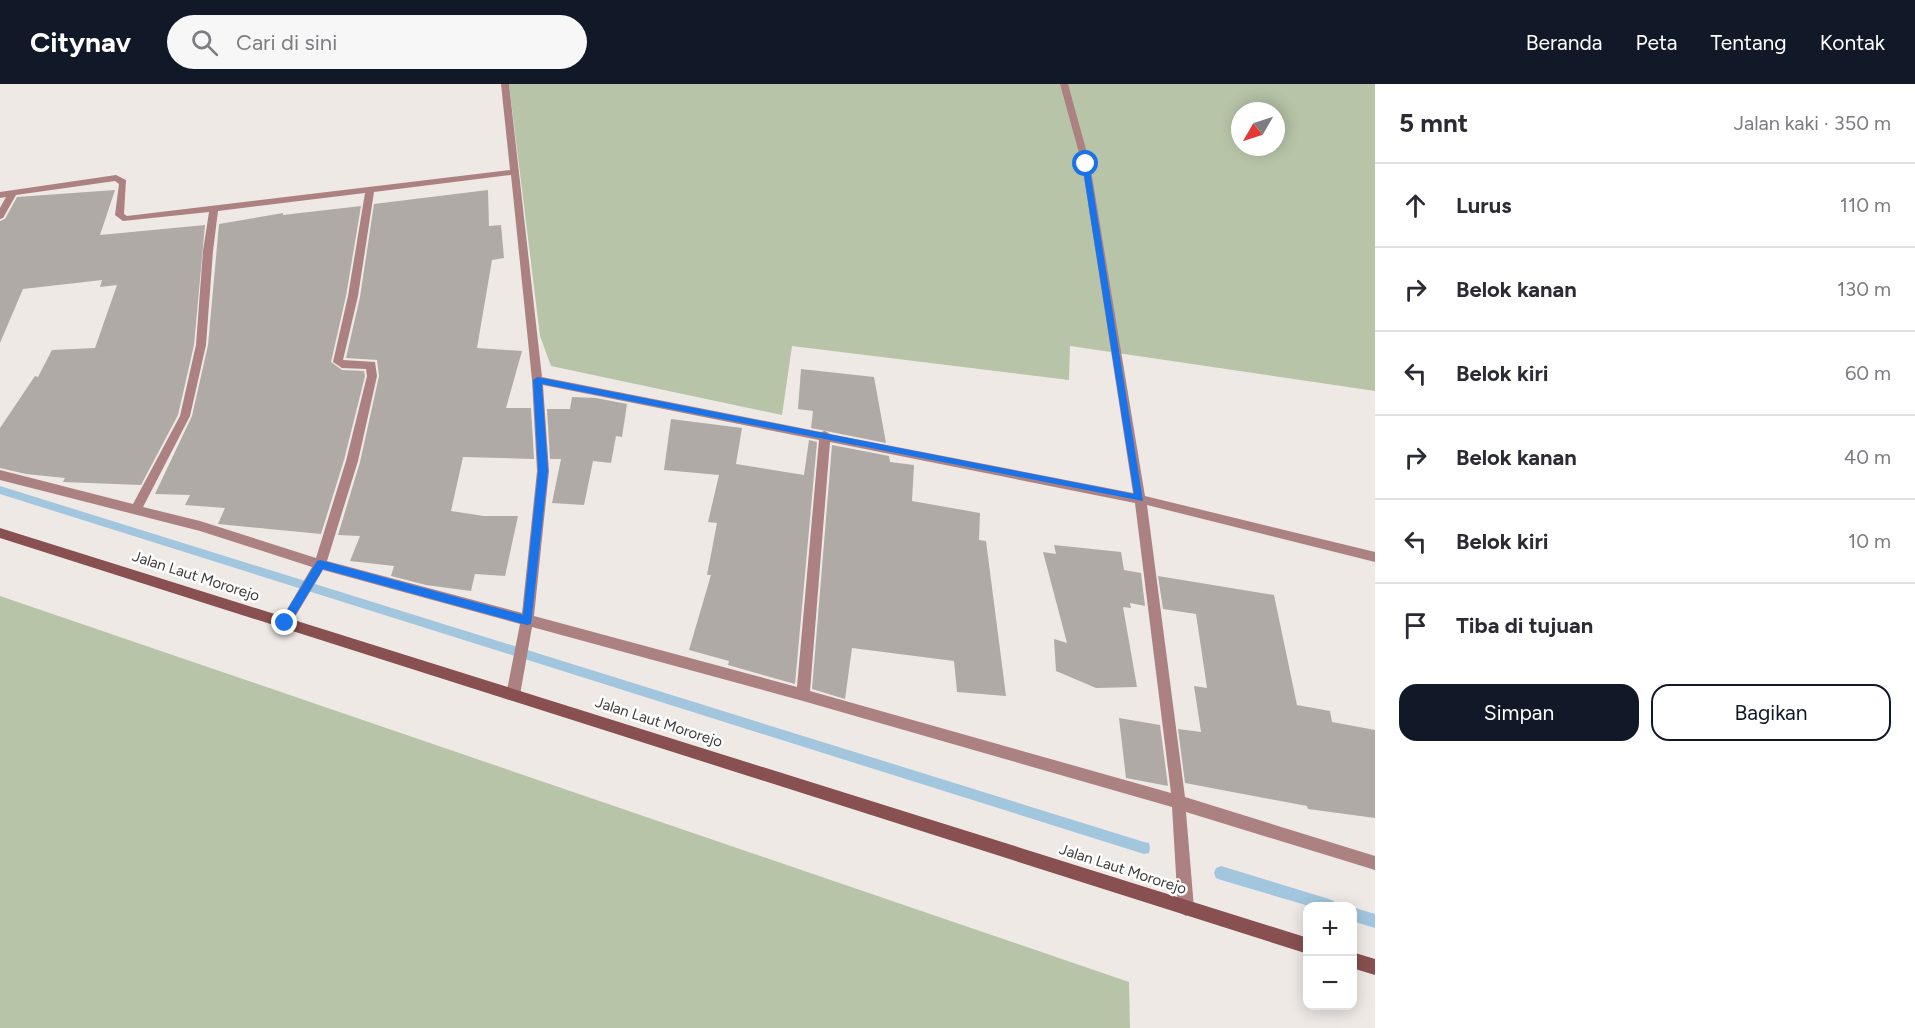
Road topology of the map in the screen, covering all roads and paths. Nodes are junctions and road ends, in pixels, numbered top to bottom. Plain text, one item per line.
1 (505, 84) edge
2 (1064, 84) edge
3 (515, 172) junction
4 (370, 190) junction
5 (12, 194) junction
6 (0, 195) edge
7 (214, 210) junction
8 (0, 216) edge
9 (537, 380) junction
10 (825, 435) junction
11 (0, 475) edge
12 (1140, 499) junction
13 (136, 510) junction
14 (0, 533) edge
15 (1375, 557) edge
16 (318, 568) junction
17 (288, 618) junction
18 (527, 625) junction
19 (513, 694) junction
20 (803, 695) junction
21 (1178, 802) junction
22 (1375, 863) edge
23 (1186, 908) junction
24 (1303, 944) edge
25 (1357, 961) edge
26 (1375, 967) edge

1 - 3 street
2 - 12 street
3 - 4 street
3 - 9 street
4 - 7 street
4 - 16 street
5 - 6 street
5 - 7 street
5 - 8 street
7 - 13 street
9 - 10 street
9 - 18 street
10 - 12 street
10 - 20 street
11 - 13 street
12 - 15 street
12 - 21 street
13 - 16 street
14 - 17 street, Jalan Laut Mororejo
16 - 17 street
16 - 18 street
17 - 19 street, Jalan Laut Mororejo
18 - 19 street
18 - 20 street
19 - 23 street, Jalan Laut Mororejo
20 - 21 street
21 - 22 street
21 - 23 street
23 - 24 street, Jalan Laut Mororejo
25 - 26 street

